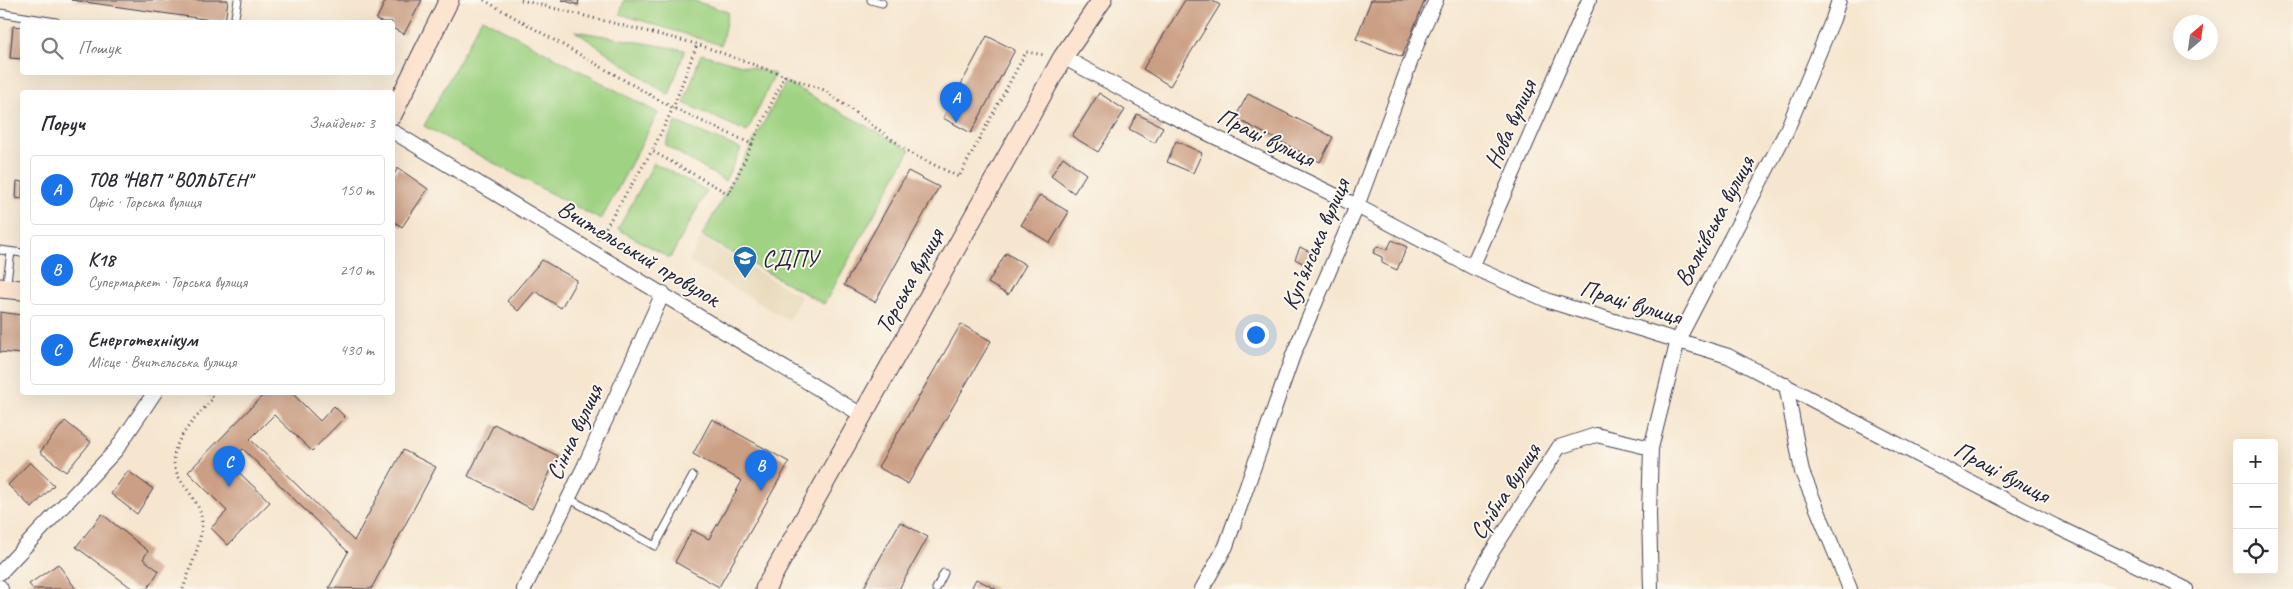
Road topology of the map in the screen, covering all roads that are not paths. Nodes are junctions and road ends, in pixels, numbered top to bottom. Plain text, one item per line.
1 (238, 0) edge
2 (449, 0) edge
3 (871, 0) edge
4 (1102, 0) edge
5 (1436, 0) edge
6 (1590, 0) edge
7 (1839, 0) edge
8 (882, 3) dead end
9 (0, 13) edge
10 (44, 20) edge
11 (234, 20) edge
12 (1063, 57) junction
13 (395, 109) edge
14 (395, 133) edge
15 (1357, 206) junction
16 (0, 250) edge
17 (11, 252) junction
18 (20, 253) edge
19 (1472, 267) junction
20 (9, 289) edge
21 (663, 293) junction
22 (1678, 340) junction
23 (1786, 385) junction
24 (152, 395) edge
25 (862, 415) junction
26 (1651, 448) junction
27 (693, 476) dead end
28 (568, 498) junction
29 (944, 573) dead end
30 (0, 574) edge
31 (524, 589) edge
32 (765, 589) edge
33 (936, 589) edge
34 (1202, 589) edge
35 (1472, 589) edge
36 (1650, 589) edge
37 (1850, 589) edge
38 (2186, 589) edge

1 - 11 lane
2 - 13 main road
3 - 8 lane
4 - 12 main road, Торська вулиця
5 - 15 street, Куп’янська вулиця
6 - 19 street, Нова вулиця
7 - 22 street, Валківська вулиця
9 - 10 lane
12 - 15 street, Праці вулиця
12 - 25 main road, Торська вулиця
14 - 21 street, Вчительський провулок
15 - 19 street, Праці вулиця
15 - 34 street, Куп’янська вулиця
16 - 17 lane
17 - 18 lane
17 - 20 lane
19 - 22 street, Праці вулиця
21 - 25 street, Вчительський провулок
21 - 28 street, Сінна вулиця
22 - 23 street, Праці вулиця
22 - 26 street, Валківська вулиця
23 - 37 street
23 - 38 street, Праці вулиця
24 - 30 street
25 - 32 main road, Торська вулиця
26 - 35 street, Срібна вулиця
26 - 36 street, Валківська вулиця
27 - 28 lane
28 - 31 street, Сінна вулиця
29 - 33 lane

